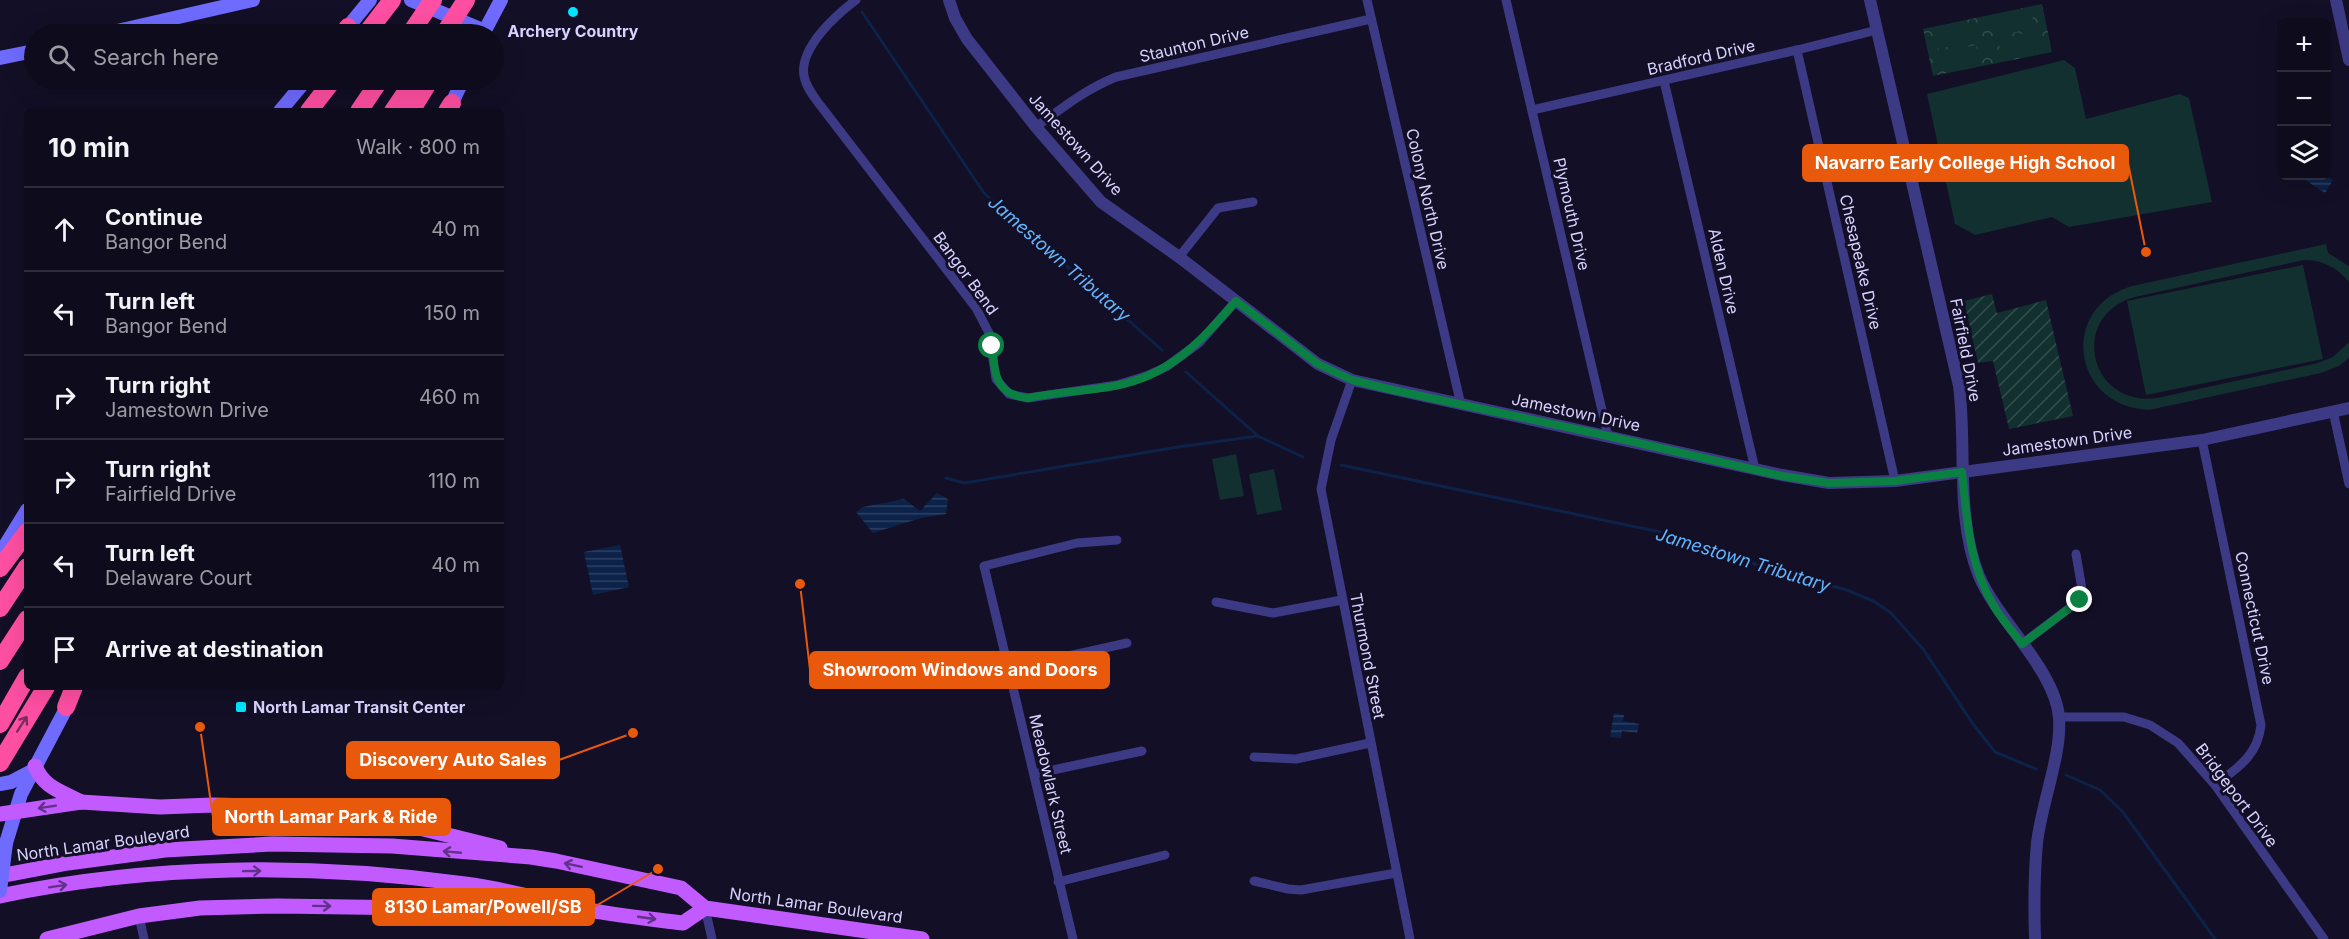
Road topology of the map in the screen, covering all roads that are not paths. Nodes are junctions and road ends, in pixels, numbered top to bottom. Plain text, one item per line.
1 (253, 0) edge
2 (370, 0) edge
3 (392, 0) edge
4 (411, 0) edge
5 (433, 0) edge
6 (466, 0) edge
7 (477, 0) edge
8 (501, 0) edge
9 (856, 0) edge
10 (949, 0) edge
11 (1367, 0) edge
12 (1506, 0) edge
13 (1870, 0) edge
14 (2336, 0) edge
15 (1371, 19) junction
16 (148, 24) edge
17 (350, 24) edge
18 (374, 24) edge
19 (417, 24) edge
20 (450, 24) edge
21 (464, 24) edge
22 (464, 24) edge
23 (489, 24) edge
24 (1876, 30) junction
25 (1797, 50) junction
26 (24, 53) edge
27 (0, 58) edge
28 (2349, 60) edge
29 (1664, 81) junction
30 (298, 90) edge
31 (311, 90) edge
32 (325, 90) edge
33 (373, 90) edge
34 (407, 90) edge
35 (424, 90) edge
36 (458, 90) edge
37 (283, 108) edge
38 (301, 108) edge
39 (311, 108) edge
40 (361, 108) edge
41 (395, 108) edge
42 (413, 108) edge
43 (449, 108) edge
44 (1532, 110) junction
45 (1036, 128) junction
46 (1253, 202) dead end
47 (1179, 257) junction
48 (1236, 301) junction
49 (1352, 380) junction
50 (1461, 405) junction
51 (2349, 408) edge
52 (2333, 411) junction
53 (1608, 436) junction
54 (2202, 440) junction
55 (1755, 469) junction
56 (1962, 472) junction
57 (1895, 481) junction
58 (2349, 484) edge
59 (24, 515) edge
60 (24, 536) edge
61 (1117, 540) dead end
62 (0, 554) edge
63 (2076, 554) dead end
64 (0, 568) edge
65 (24, 572) edge
66 (1342, 600) junction
67 (1216, 602) dead end
68 (0, 608) edge
69 (24, 624) edge
70 (1127, 643) dead end
71 (2022, 644) junction
72 (0, 661) edge
73 (1010, 669) junction
74 (24, 682) edge
75 (44, 690) edge
76 (73, 690) edge
77 (78, 690) edge
78 (66, 707) junction
79 (2059, 717) junction
80 (0, 724) edge
81 (1370, 743) junction
82 (1142, 752) dead end
83 (1254, 757) dead end
84 (0, 762) edge
85 (34, 769) junction
86 (1035, 774) junction
87 (0, 784) edge
88 (2215, 785) junction
89 (81, 802) junction
90 (7, 813) edge
91 (1165, 855) dead end
92 (531, 857) junction
93 (1396, 873) junction
94 (0, 876) edge
95 (1254, 880) dead end
96 (1058, 882) junction
97 (0, 891) edge
98 (0, 896) edge
99 (705, 908) junction
100 (589, 910) junction
101 (139, 916) junction
102 (47, 939) edge
103 (144, 939) edge
104 (712, 939) edge
105 (922, 939) edge
106 (1072, 939) edge
107 (1410, 939) edge
108 (2035, 939) edge
109 (2324, 939) edge

1 - 16 main road
2 - 17 main road
3 - 18 highway
4 - 21 main road
5 - 19 highway, bridge
6 - 20 highway, bridge
7 - 22 highway
8 - 23 main road
9 - 48 street, Bangor Bend
10 - 45 street, Jamestown Drive
11 - 15 street, Colony North Drive
12 - 44 street, Plymouth Drive
13 - 24 street, Fairfield Drive
14 - 28 street
15 - 45 street, Staunton Drive
15 - 50 street, Colony North Drive
24 - 25 street, Bradford Drive
24 - 56 street, Fairfield Drive
25 - 29 street, Bradford Drive
25 - 57 street, Chesapeake Drive
26 - 27 main road
29 - 44 street, Bradford Drive
29 - 55 street, Alden Drive
30 - 37 main road
31 - 38 highway
32 - 39 highway
33 - 40 highway
34 - 41 highway
35 - 42 highway
36 - 43 main road
44 - 53 street, Plymouth Drive
45 - 47 street, Jamestown Drive
46 - 47 street
47 - 48 street, Jamestown Drive
48 - 49 street, Jamestown Drive
49 - 50 street, Jamestown Drive
49 - 66 street, Thurmond Street
50 - 53 street, Jamestown Drive
51 - 52 street, Jamestown Drive
52 - 54 street, Jamestown Drive
52 - 58 street
53 - 55 street, Jamestown Drive
54 - 56 street, Jamestown Drive
54 - 88 street, Connecticut Drive
55 - 57 street, Jamestown Drive
56 - 57 street, Jamestown Drive
56 - 71 street, Fairfield Drive
59 - 62 main road
60 - 64 highway
61 - 73 street, Meadowlark Street
63 - 71 street
65 - 68 highway
66 - 67 street
66 - 81 street, Thurmond Street
69 - 72 highway
70 - 73 street
71 - 79 street, Fairfield Drive
73 - 86 street, Meadowlark Street
74 - 80 highway
84 -> 75 highway
76 - 78 highway
77 - 78 main road
78 - 85 main road
79 - 88 street, Bridgeport Drive
79 - 108 street, Fairfield Drive
81 - 83 street
81 - 93 street, Thurmond Street
82 - 86 street
85 - 87 main road
85 - 89 main road
85 - 90 main road
86 - 96 street, Meadowlark Street
88 - 109 street, Bridgeport Drive
89 -> 90 main road
89 - 92 main road
90 - 97 main road, bridge
91 - 96 street
92 -> 94 main road, North Lamar Boulevard
99 -> 92 main road, North Lamar Boulevard
93 - 95 street
93 - 107 street, Thurmond Street
96 - 106 street, Meadowlark Street
98 -> 100 main road, North Lamar Boulevard
100 -> 99 main road, North Lamar Boulevard
99 - 104 street
99 - 105 main road, North Lamar Boulevard
101 -> 100 main road
101 - 102 main road
101 - 103 street

